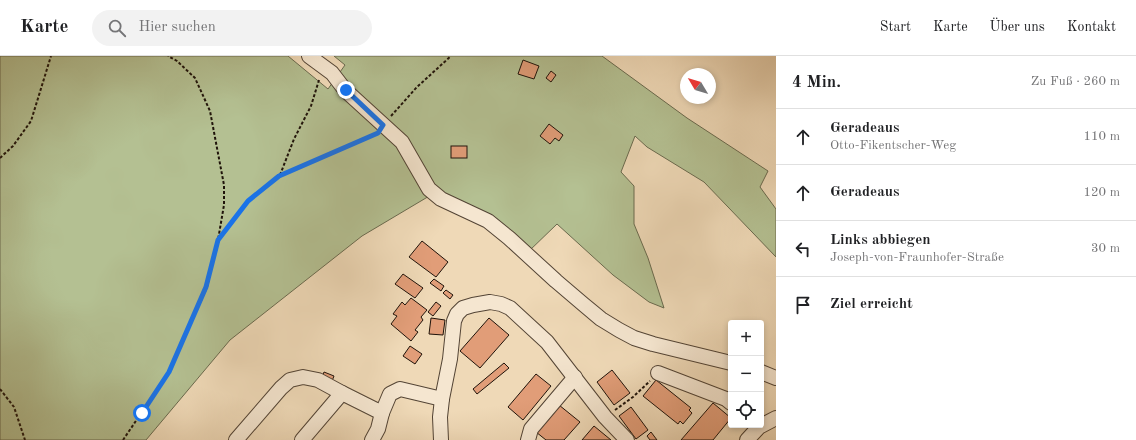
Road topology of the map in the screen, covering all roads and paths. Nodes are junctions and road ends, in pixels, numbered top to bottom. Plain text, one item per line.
1 (51, 56) edge
2 (168, 56) edge
3 (309, 56) edge
4 (451, 56) edge
5 (319, 81) dead end
6 (383, 125) junction
7 (0, 158) edge
8 (279, 176) junction
9 (218, 240) junction
10 (728, 362) edge
11 (658, 373) joint
12 (764, 373) edge
13 (575, 376) junction
14 (776, 378) edge
15 (0, 389) edge
16 (342, 393) junction
17 (442, 399) junction
18 (728, 401) edge
19 (382, 413) junction
20 (605, 417) junction
21 (776, 418) edge
22 (764, 423) edge
23 (756, 428) edge
24 (25, 440) edge
25 (123, 440) edge
26 (236, 440) edge
27 (302, 440) edge
28 (372, 440) edge
29 (442, 440) edge
30 (528, 440) edge
31 (627, 440) edge
32 (747, 440) edge

1 - 7 path
2 - 9 path
3 - 6 street
4 - 6 path
5 - 8 path
6 - 8 path
6 - 10 street
8 - 9 path
9 - 25 path
11 - 18 street
11 - 20 path
12 - 14 street
13 - 17 street
13 - 20 street
13 - 30 street
15 - 24 path
16 - 19 street
16 - 26 street
16 - 27 street
17 - 19 street
17 - 29 street
19 - 28 street
20 - 31 street
21 - 22 street
23 - 32 street

